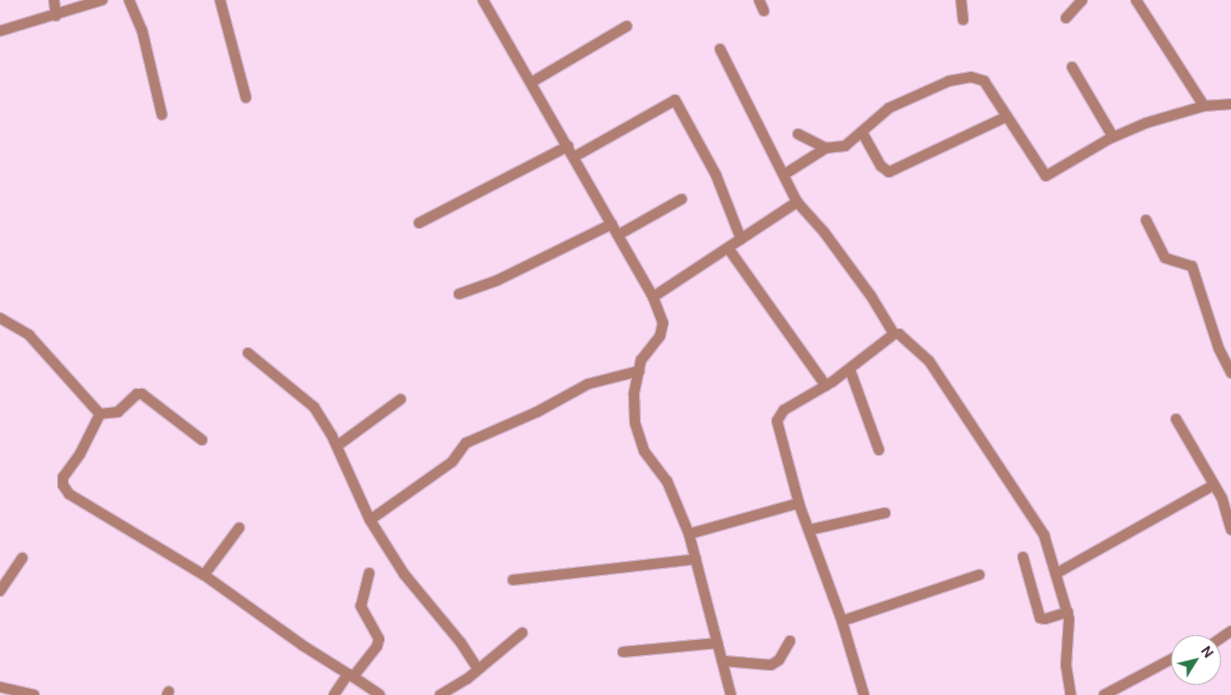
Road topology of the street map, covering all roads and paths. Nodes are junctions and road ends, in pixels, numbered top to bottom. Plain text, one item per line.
1 (54, 0) edge
2 (102, 0) edge
3 (129, 0) edge
4 (220, 0) edge
5 (483, 0) edge
6 (759, 0) edge
7 (961, 0) edge
8 (1082, 0) edge
9 (1136, 0) edge
10 (764, 11) dead end
11 (56, 16) junction
12 (1066, 18) dead end
13 (963, 20) dead end
14 (627, 26) dead end
15 (0, 31) edge
16 (720, 49) dead end
17 (1072, 67) dead end
18 (532, 82) junction
19 (246, 98) dead end
20 (1231, 104) edge
21 (1204, 106) junction
22 (162, 115) dead end
23 (1006, 117) junction
24 (862, 132) junction
25 (798, 134) dead end
26 (1113, 137) junction
27 (568, 146) junction
28 (826, 148) junction
29 (574, 157) junction
30 (784, 174) junction
31 (682, 199) dead end
32 (797, 202) junction
33 (1146, 220) dead end
34 (419, 224) dead end
35 (612, 224) junction
36 (618, 235) junction
37 (741, 239) junction
38 (728, 248) junction
39 (459, 294) dead end
40 (653, 297) junction
41 (0, 318) edge
42 (894, 334) junction
43 (248, 353) dead end
44 (850, 370) junction
45 (638, 371) junction
46 (1231, 373) edge
47 (826, 386) junction
48 (401, 399) dead end
49 (100, 414) junction
50 (1176, 419) dead end
51 (202, 440) dead end
52 (337, 446) junction
53 (879, 450) dead end
54 (1214, 485) junction
55 (799, 503) junction
56 (885, 513) dead end
57 (370, 520) junction
58 (239, 528) dead end
59 (809, 530) junction
60 (1231, 530) edge
61 (689, 534) junction
62 (1023, 557) dead end
63 (22, 558) dead end
64 (696, 559) junction
65 (369, 573) dead end
66 (1057, 573) junction
67 (204, 575) junction
68 (979, 575) dead end
69 (513, 580) dead end
70 (0, 591) edge
71 (1068, 612) junction
72 (842, 621) junction
73 (522, 633) dead end
74 (790, 641) dead end
75 (718, 643) junction
76 (623, 652) dead end
77 (1171, 659) edge
78 (724, 661) junction
79 (478, 669) junction
80 (350, 675) junction
81 (0, 687) edge
82 (34, 695) edge
83 (334, 695) edge
84 (380, 695) edge
85 (440, 695) edge
86 (731, 695) edge
87 (864, 695) edge
88 (1071, 695) edge
89 (1104, 695) edge

1 - 11 street
2 - 11 street
3 - 22 street
4 - 19 street
5 - 18 street
6 - 10 street
7 - 13 street
8 - 12 street
9 - 21 street
11 - 15 street
14 - 18 street
16 - 30 street
17 - 26 street
18 - 27 street
20 - 21 street
21 - 26 street
23 - 24 street
23 - 24 street
23 - 26 street
24 - 28 street
25 - 28 street
27 - 29 street
27 - 34 street
28 - 30 street
29 - 35 street
29 - 37 street
30 - 32 street
31 - 36 street
32 - 37 street
32 - 42 street
33 - 46 street
35 - 36 street
35 - 39 street
36 - 40 street
37 - 38 street
38 - 40 street
38 - 47 street
40 - 45 street
41 - 49 street
42 - 44 street
42 - 66 street
43 - 52 street
44 - 47 street
44 - 53 street
45 - 57 street
45 - 61 street
47 - 55 street
48 - 52 street
49 - 51 street
49 - 67 street
50 - 54 street
52 - 57 street
54 - 60 street
54 - 66 street
55 - 59 street
55 - 61 street
56 - 59 street
57 - 79 street
58 - 67 street
59 - 72 street
61 - 64 street
62 - 71 street
63 - 70 street
64 - 69 street
64 - 75 street
65 - 80 street
66 - 71 street
67 - 80 street
68 - 72 street
71 - 88 street
72 - 87 street
73 - 79 street
74 - 78 street
75 - 76 street
75 - 78 street
77 - 89 street
78 - 86 street
79 - 85 street
80 - 83 street
80 - 84 street
81 - 82 street

